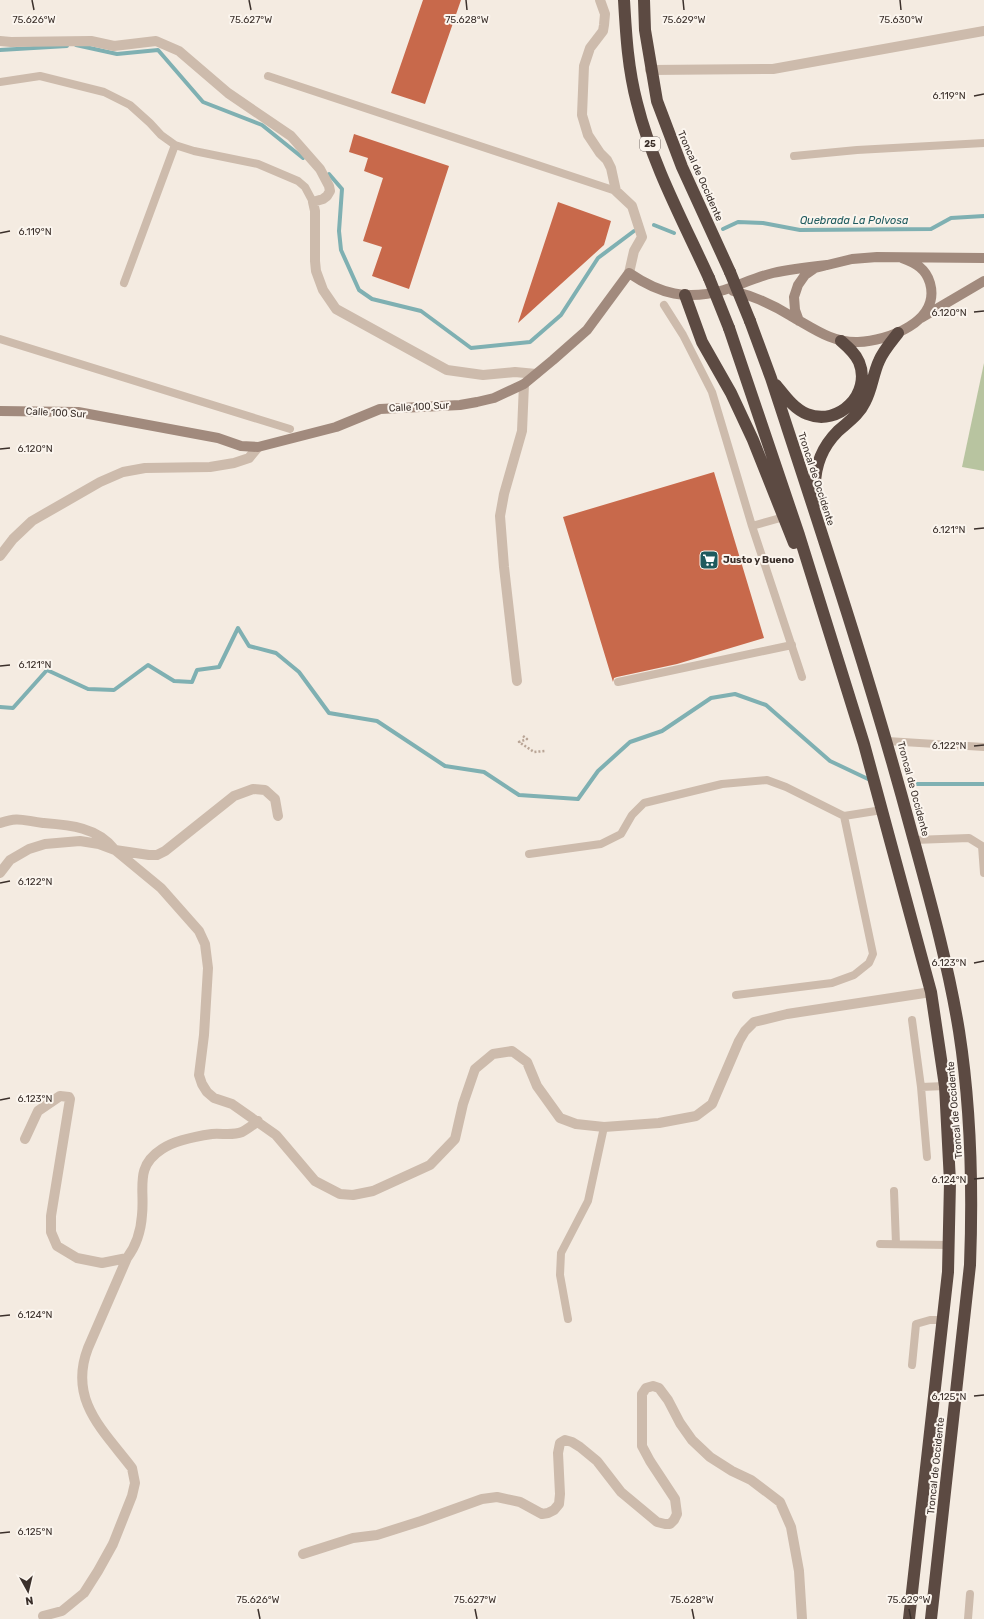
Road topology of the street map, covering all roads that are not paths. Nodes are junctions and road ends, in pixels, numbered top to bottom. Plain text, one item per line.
1 (600, 0) edge
2 (624, 0) edge
3 (644, 0) edge
4 (984, 31) edge
5 (0, 41) edge
6 (650, 70) junction
7 (268, 76) dead end
8 (0, 82) edge
9 (984, 143) edge
10 (175, 145) junction
11 (794, 156) dead end
12 (616, 191) junction
13 (313, 202) junction
14 (902, 258) junction
15 (984, 258) edge
16 (827, 265) junction
17 (629, 273) junction
18 (984, 281) edge
19 (124, 283) dead end
20 (724, 290) junction
21 (685, 295) junction
22 (664, 305) dead end
23 (919, 319) junction
24 (800, 321) junction
25 (898, 333) junction
26 (0, 339) edge
27 (841, 340) junction
28 (536, 374) junction
29 (771, 378) junction
30 (524, 384) junction
31 (0, 411) edge
32 (290, 429) dead end
33 (258, 447) junction
34 (784, 517) junction
35 (752, 526) junction
36 (821, 532) junction
37 (0, 556) edge
38 (825, 619) junction
39 (792, 645) junction
40 (802, 677) dead end
41 (517, 681) dead end
42 (618, 682) dead end
43 (887, 741) junction
44 (984, 747) edge
45 (882, 810) junction
46 (278, 816) dead end
47 (844, 816) junction
48 (0, 823) edge
49 (914, 840) junction
50 (116, 850) junction
51 (529, 854) dead end
52 (0, 873) edge
53 (984, 873) edge
54 (930, 992) junction
55 (736, 995) dead end
56 (912, 1020) dead end
57 (945, 1086) junction
58 (921, 1087) junction
59 (258, 1122) junction
60 (604, 1127) junction
61 (25, 1139) dead end
62 (927, 1157) dead end
63 (894, 1192) dead end
64 (880, 1244) dead end
65 (896, 1244) junction
66 (949, 1245) junction
67 (127, 1258) junction
68 (568, 1319) dead end
69 (943, 1320) junction
70 (912, 1365) dead end
71 (303, 1554) dead end
72 (970, 1594) dead end
73 (43, 1616) dead end
74 (802, 1619) edge
75 (909, 1619) edge
76 (931, 1619) edge
77 (968, 1619) edge

1 - 12 street
2 - 38 highway, Troncal de Occidente / 25, bridge
3 - 6 highway, Troncal de Occidente / 25
4 - 6 street
5 - 13 street
6 - 29 highway, Troncal de Occidente / 25, bridge
7 - 12 lane
8 - 10 lane
9 - 11 lane
10 - 13 lane
10 - 19 lane
12 - 17 street, Calle 100 Sur
13 - 28 street
14 - 15 street
14 - 16 street
14 - 23 street
16 - 20 street
16 - 24 street
17 - 21 street
17 - 28 street, Calle 100 Sur
18 - 23 street
20 - 21 street
20 - 24 street
21 - 34 highway
22 - 35 lane
23 - 25 street
24 - 27 street
25 - 27 street
25 - 36 highway
26 - 32 lane
27 - 29 highway
28 - 30 street, Calle 100 Sur
29 - 36 highway, Troncal de Occidente / 25
30 - 33 street, Calle 100 Sur
30 - 41 street
31 - 33 street, Calle 100 Sur
33 - 37 street
34 - 35 lane
34 - 38 highway
35 - 39 lane
36 - 43 highway, Troncal de Occidente / 25
38 - 45 highway, Troncal de Occidente / 25
39 - 40 lane
39 - 42 lane
43 - 44 lane
43 - 49 highway, Troncal de Occidente / 25
45 - 47 lane
45 - 54 highway, Troncal de Occidente / 25
46 - 50 street
47 - 51 lane
47 - 55 lane
48 - 50 street
49 - 53 lane
49 - 76 highway, Troncal de Occidente / 25
50 - 52 street
50 - 59 street
54 - 57 highway, Troncal de Occidente / 25
54 - 60 street
56 - 58 lane
57 - 58 lane
57 - 66 highway, Troncal de Occidente / 25
58 - 62 lane
59 - 60 street
59 - 67 street
60 - 68 lane
61 - 67 street
63 - 65 lane
64 - 65 lane
65 - 66 lane
66 - 69 highway, Troncal de Occidente / 25
67 - 73 street
69 - 70 lane
69 - 75 highway, Troncal de Occidente / 25
71 - 74 street
72 - 77 lane

